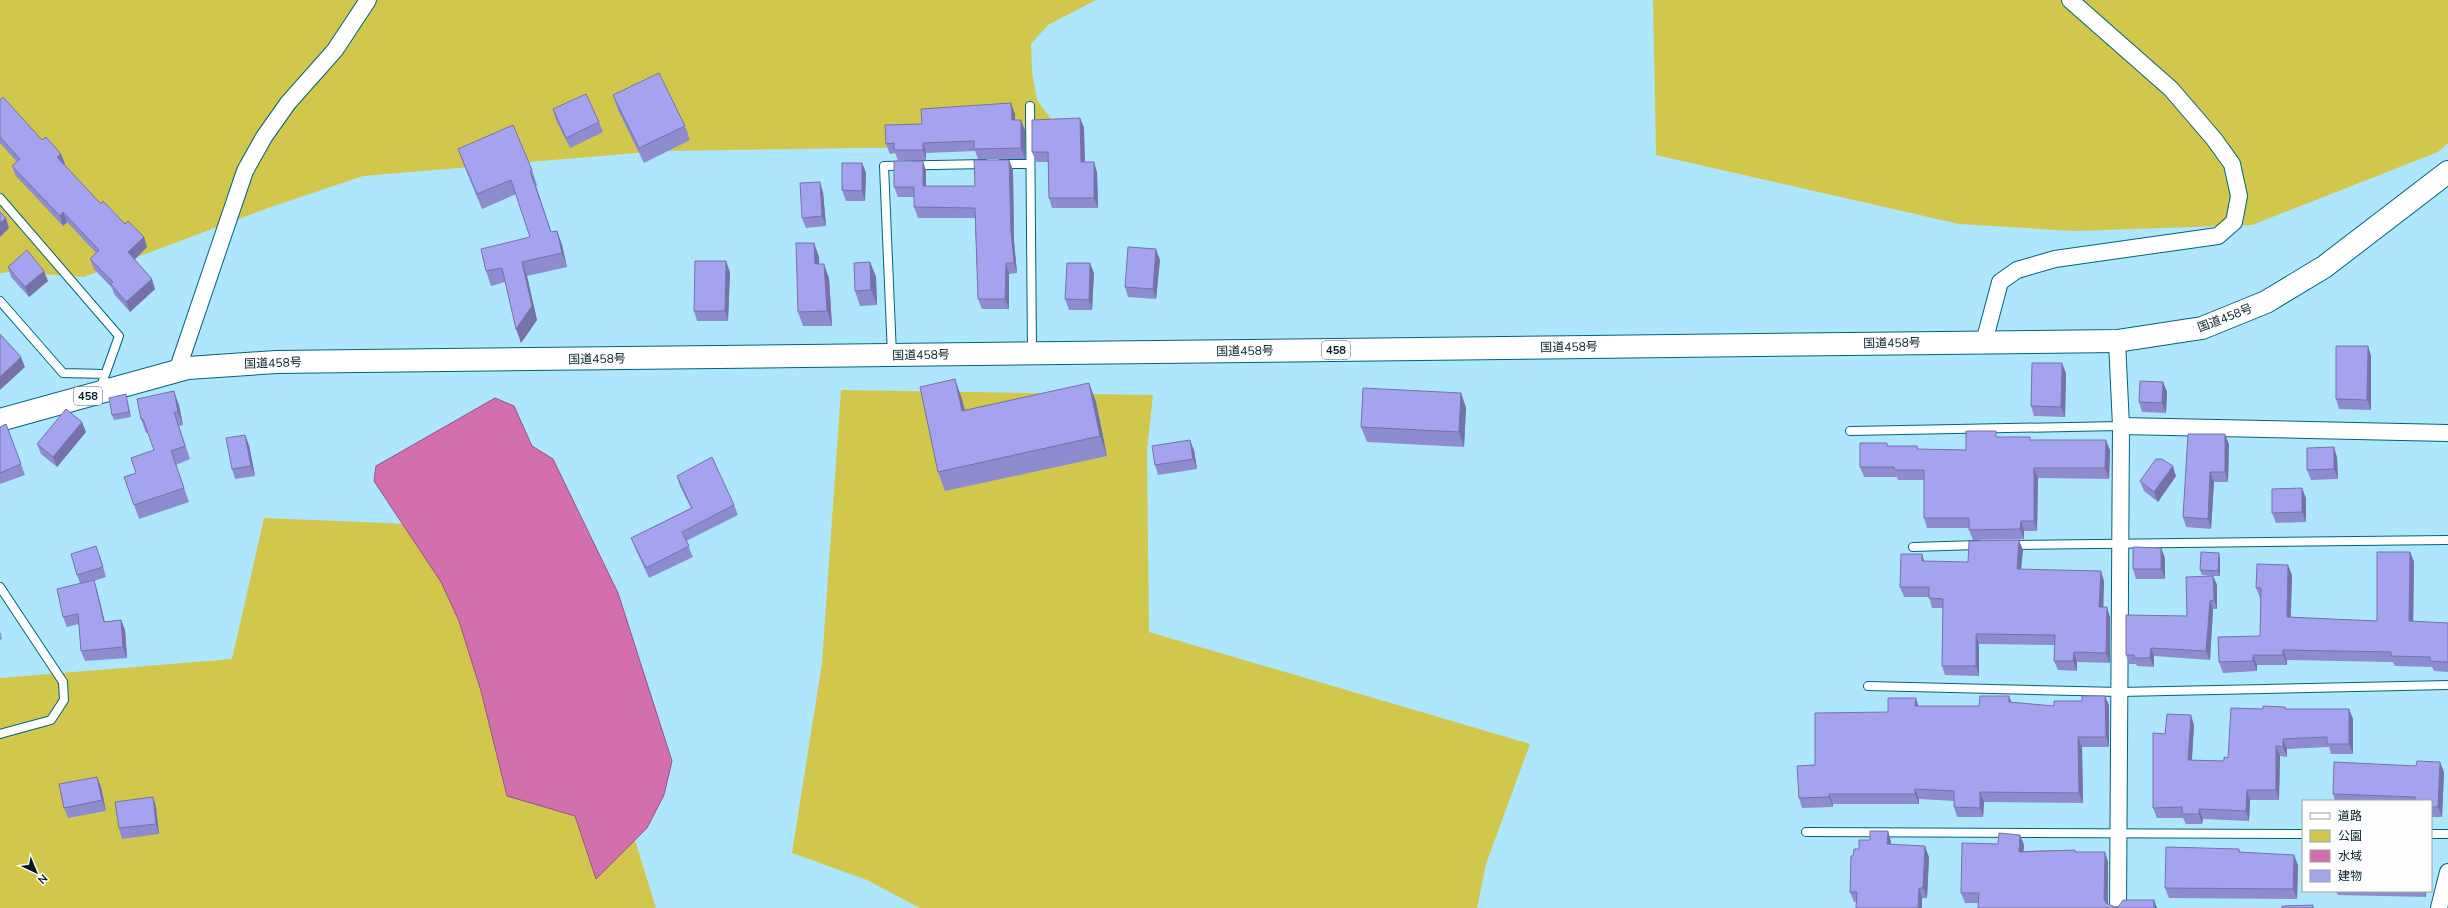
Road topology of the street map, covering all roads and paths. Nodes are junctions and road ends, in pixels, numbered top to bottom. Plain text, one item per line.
1 (368, 0) edge
2 (2070, 0) edge
3 (1030, 106) dead end
4 (1030, 164) junction
5 (2448, 172) edge
6 (0, 198) edge
7 (0, 301) edge
8 (2117, 341) junction
9 (1984, 342) junction
10 (1032, 354) junction
11 (892, 355) junction
12 (177, 371) junction
13 (102, 384) junction
14 (0, 420) edge
15 (2121, 426) junction
16 (1850, 431) dead end
17 (2448, 433) edge
18 (2448, 540) edge
19 (2121, 542) junction
20 (1985, 545) edge
21 (2001, 545) edge
22 (1913, 547) dead end
23 (0, 587) edge
24 (2448, 685) edge
25 (1868, 686) dead end
26 (2120, 692) junction
27 (0, 734) edge
28 (1806, 832) dead end
29 (2118, 834) junction
30 (2302, 834) edge
31 (2432, 834) edge
32 (2448, 834) edge
33 (2448, 872) edge
34 (2118, 908) edge
35 (2439, 908) edge

1 - 12 street
2 - 9 street
3 - 4 lane
4 - 10 lane
4 - 11 lane
5 - 8 highway, 国道458号 / 458
6 - 13 lane
7 - 13 lane
8 - 9 highway, 国道458号 / 458
8 - 15 street
9 - 10 highway, 国道458号 / 458
10 - 11 highway, 国道458号 / 458
11 - 12 highway, 国道458号 / 458
12 - 13 highway, 国道458号 / 458
13 - 14 highway, 国道458号 / 458
15 - 16 lane
15 - 17 street
15 - 19 street
18 - 19 lane
19 - 21 lane
19 - 26 street
20 - 22 lane
23 - 27 lane
24 - 26 lane
25 - 26 lane
26 - 29 street
28 - 29 lane
29 - 30 lane
29 - 34 street
31 - 32 lane
33 - 35 street

